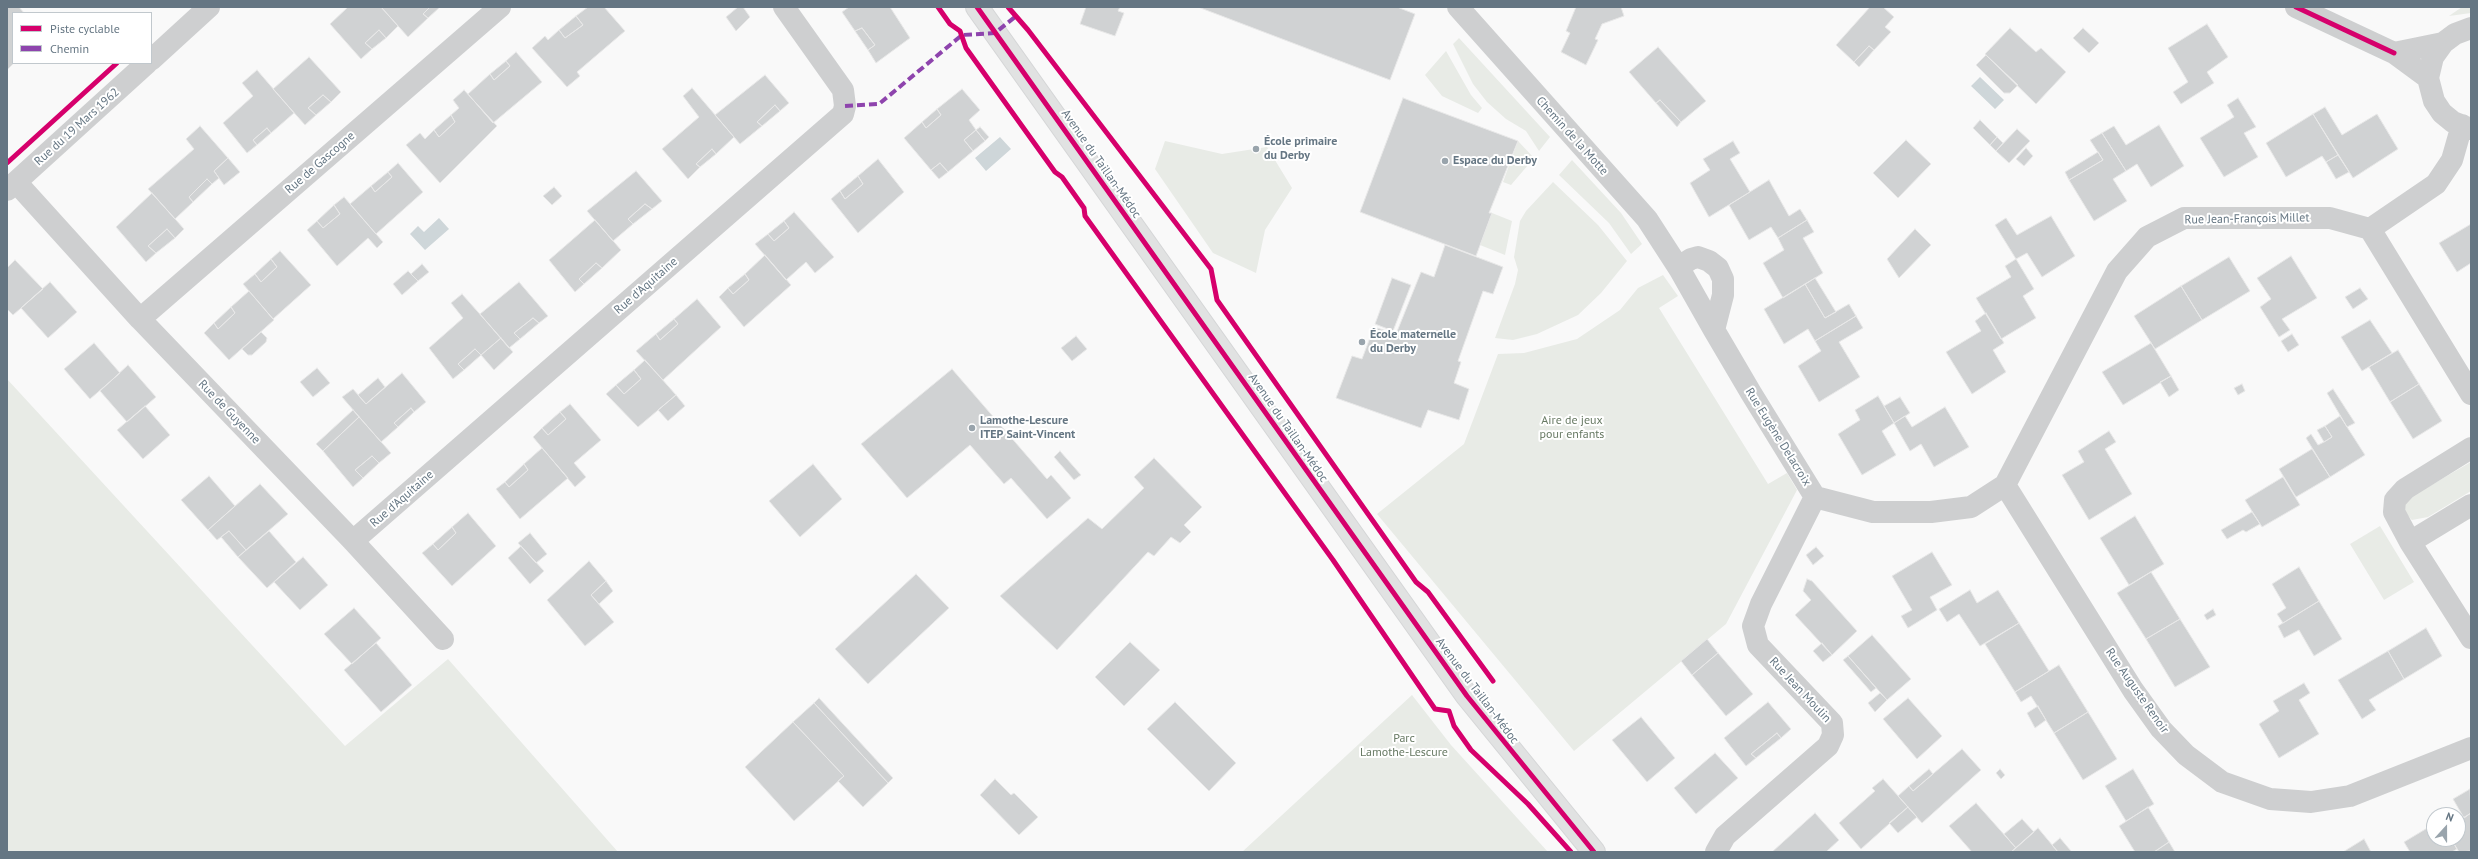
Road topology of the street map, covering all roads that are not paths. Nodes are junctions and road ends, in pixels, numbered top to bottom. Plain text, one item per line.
1 (209, 7) edge
2 (500, 7) edge
3 (784, 7) edge
4 (978, 7) edge
5 (1458, 7) edge
6 (2296, 7) edge
7 (2471, 28) edge
8 (2443, 43) junction
9 (2394, 53) junction
10 (152, 59) edge
11 (147, 64) edge
12 (2428, 78) junction
13 (2466, 127) edge
14 (12, 186) edge
15 (2370, 229) junction
16 (1680, 270) junction
17 (140, 319) junction
18 (1714, 330) junction
19 (2471, 394) edge
20 (2471, 448) edge
21 (2005, 485) junction
22 (1815, 497) junction
23 (2471, 505) edge
24 (353, 541) junction
25 (2410, 542) junction
26 (2471, 638) edge
27 (443, 639) dead end
28 (2471, 748) edge
29 (1594, 852) edge
30 (1716, 852) edge

1 - 10 street
2 - 17 street, Rue de Gascogne
3 - 24 street, Rue d'Aquitaine
4 - 29 street, Avenue du Taillan-Médoc
5 - 16 street, Chemin de la Motte
6 - 9 street
7 - 8 street
8 - 9 street
8 - 12 street
9 - 12 street
11 - 14 street, Rue du 19 Mars 1962
12 - 13 street
13 - 15 street
14 - 17 street, Rue de Guyenne
15 - 19 street
15 - 21 street, Rue Jean-François Millet
16 - 18 street, Rue Eugène Delacroix
16 - 18 street
17 - 24 street, Rue de Guyenne
18 - 22 street, Rue Eugène Delacroix
20 - 25 street
21 - 22 street, Rue Eugène Delacroix
21 - 28 street, Rue Auguste Renoir
22 - 30 street, Rue Jean Moulin
23 - 25 street
24 - 27 street, Rue de Guyenne
25 - 26 street

